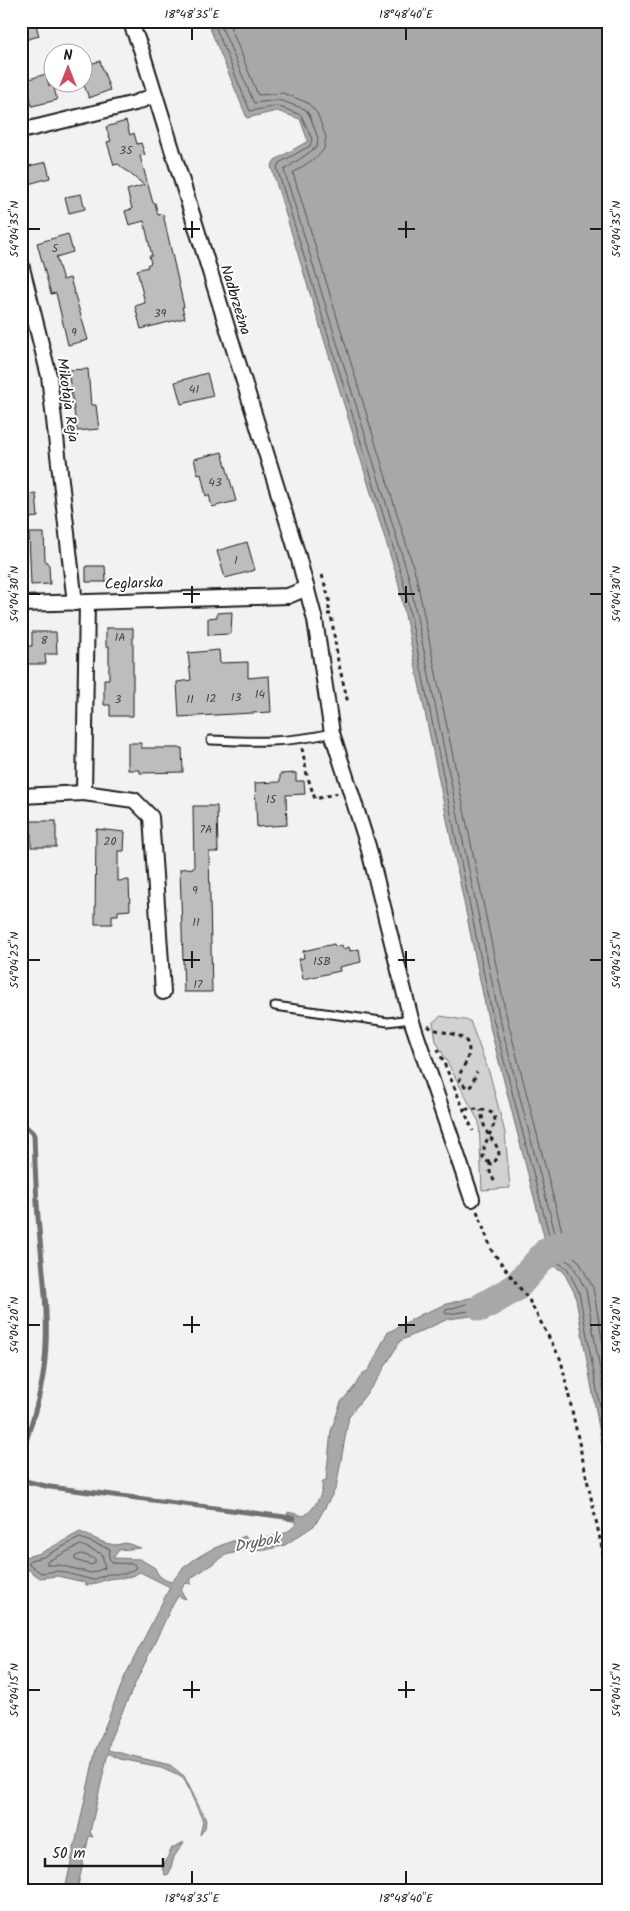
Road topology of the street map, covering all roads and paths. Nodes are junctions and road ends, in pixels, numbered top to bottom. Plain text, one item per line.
1 (130, 21) edge
2 (155, 95) junction
3 (21, 131) edge
4 (21, 264) edge
5 (322, 575) dead end
6 (307, 588) junction
7 (81, 602) junction
8 (21, 604) edge
9 (324, 614) dead end
10 (329, 614) junction
11 (348, 703) dead end
12 (332, 733) junction
13 (211, 740) dead end
14 (299, 740) junction
15 (349, 790) junction
16 (84, 793) junction
17 (21, 796) edge
18 (163, 992) dead end
19 (275, 1006) dead end
20 (411, 1019) junction
21 (426, 1024) dead end
22 (435, 1045) dead end
23 (477, 1072) dead end
24 (465, 1109) junction
25 (481, 1110) junction
26 (473, 1131) dead end
27 (489, 1136) junction
28 (490, 1162) junction
29 (494, 1183) dead end
30 (472, 1198) joint
31 (609, 1580) edge

1 - 2 street, Nadbrzeżna
2 - 3 street
2 - 6 street, Nadbrzeżna
4 - 7 street, Mikołaja Reja
5 - 10 path
6 - 7 street, Ceglarska
6 - 12 street, Nadbrzeżna
7 - 8 street, Ceglarska
7 - 16 street, Mikołaja Reja
9 - 10 path
10 - 11 path
12 - 14 lane
12 - 15 street, Nadbrzeżna
13 - 14 lane
14 - 15 path
15 - 20 street, Nadbrzeżna
16 - 17 street
16 - 18 street
19 - 20 lane
20 - 30 street, Nadbrzeżna
21 - 23 path
22 - 24 path
24 - 25 path
24 - 26 path
25 - 27 path
25 - 27 path
27 - 28 path
27 - 28 path
28 - 29 path
30 - 31 path

